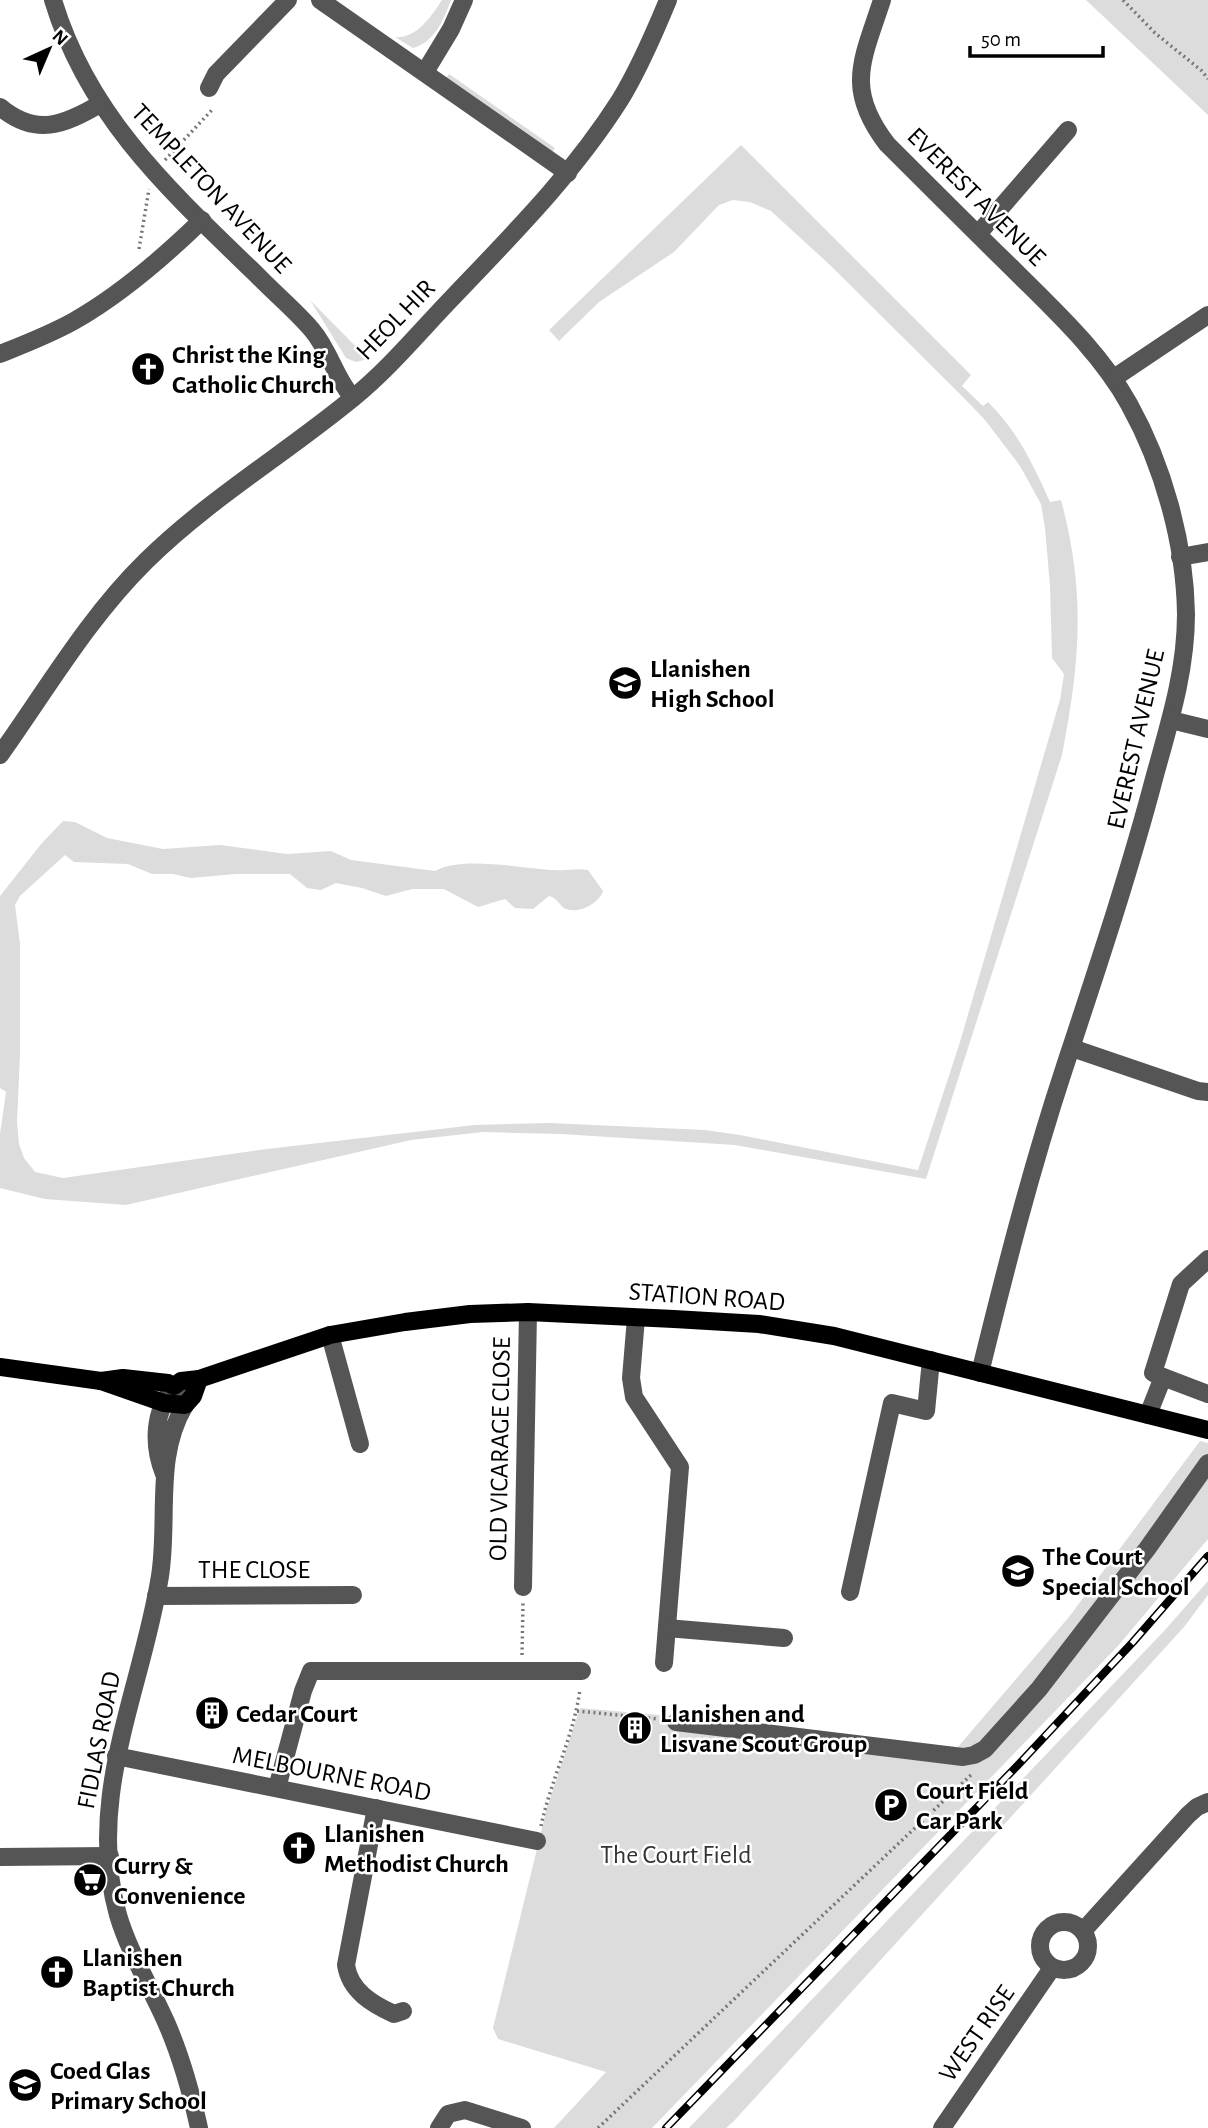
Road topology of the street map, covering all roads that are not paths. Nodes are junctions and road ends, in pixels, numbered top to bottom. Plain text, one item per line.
1 (52, 0) edge
2 (288, 0) edge
3 (320, 0) edge
4 (464, 0) edge
5 (668, 0) edge
6 (882, 0) edge
7 (425, 72) junction
8 (209, 88) dead end
9 (100, 104) junction
10 (0, 107) edge
11 (1068, 130) dead end
12 (568, 173) junction
13 (202, 220) junction
14 (978, 234) junction
15 (1208, 315) edge
16 (0, 354) edge
17 (1114, 378) junction
18 (353, 398) junction
19 (1208, 552) edge
20 (1180, 557) junction
21 (1171, 720) junction
22 (1208, 729) edge
23 (0, 755) edge
24 (1072, 1048) junction
25 (1208, 1092) edge
26 (1208, 1259) edge
27 (528, 1312) junction
28 (636, 1318) junction
29 (330, 1335) junction
30 (931, 1360) junction
31 (0, 1367) edge
32 (980, 1373) junction
33 (1163, 1377) junction
34 (199, 1379) junction
35 (101, 1381) junction
36 (174, 1386) junction
37 (1208, 1394) edge
38 (163, 1403) junction
39 (185, 1405) junction
40 (1148, 1415) junction
41 (1208, 1430) edge
42 (360, 1444) dead end
43 (1208, 1463) edge
44 (164, 1474) junction
45 (523, 1587) road end
46 (850, 1592) dead end
47 (353, 1595) dead end
48 (156, 1596) junction
49 (667, 1628) junction
50 (784, 1638) dead end
51 (664, 1663) dead end
52 (582, 1671) road end
53 (676, 1722) road end
54 (116, 1756) junction
55 (278, 1788) junction
56 (1208, 1802) edge
57 (376, 1808) junction
58 (537, 1841) road end
59 (110, 1856) junction
60 (0, 1857) edge
61 (1083, 1931) junction
62 (1052, 1968) junction
63 (403, 2011) dead end
64 (199, 2128) edge
65 (439, 2128) edge
66 (522, 2128) edge
67 (942, 2128) edge

1 - 9 street, TEMPLETON AVENUE
2 - 8 street
3 - 7 street
4 - 7 street
5 - 12 street, HEOL HIR
6 - 14 street, EVEREST AVENUE
7 - 12 street
9 - 10 street
9 - 13 street, TEMPLETON AVENUE
11 - 14 street
12 - 18 street, HEOL HIR
13 - 16 street
13 - 18 street, TEMPLETON AVENUE
14 - 17 street, EVEREST AVENUE
15 - 17 street
17 - 20 street, EVEREST AVENUE
18 - 23 street, HEOL HIR
19 - 20 street
20 - 21 street, EVEREST AVENUE
21 - 22 street
21 - 24 street, EVEREST AVENUE
24 - 25 street
24 - 32 street, EVEREST AVENUE
26 - 33 street
27 - 28 main road, STATION ROAD
27 - 29 main road, STATION ROAD
27 - 45 street, OLD VICARAGE CLOSE
28 - 30 main road, STATION ROAD
28 - 49 street
29 - 34 main road, STATION ROAD
29 - 42 street
30 - 32 main road, STATION ROAD
30 - 46 street
31 - 35 main road
32 - 40 main road, STATION ROAD
33 - 37 street
33 - 40 street
34 - 36 main road
34 - 39 main road, FIDLAS ROAD
35 - 36 main road
35 - 38 main road
36 - 38 street, FIDLAS ROAD
36 - 39 street
38 - 39 main road
38 - 44 street, FIDLAS ROAD
39 - 44 street, FIDLAS ROAD
40 - 41 main road, STATION ROAD
43 - 53 street
44 - 48 street, FIDLAS ROAD
47 - 48 street, THE CLOSE
48 - 54 street, FIDLAS ROAD
49 - 50 street
49 - 51 street
52 - 55 street
54 - 55 street, MELBOURNE ROAD
54 - 59 street, FIDLAS ROAD
55 - 57 street, MELBOURNE ROAD
56 - 61 street
57 - 58 street, MELBOURNE ROAD
57 - 63 street
59 - 60 street
59 - 64 street, FIDLAS ROAD
61 - 62 street
61 - 62 street
62 - 67 street, WEST RISE
65 - 66 street

